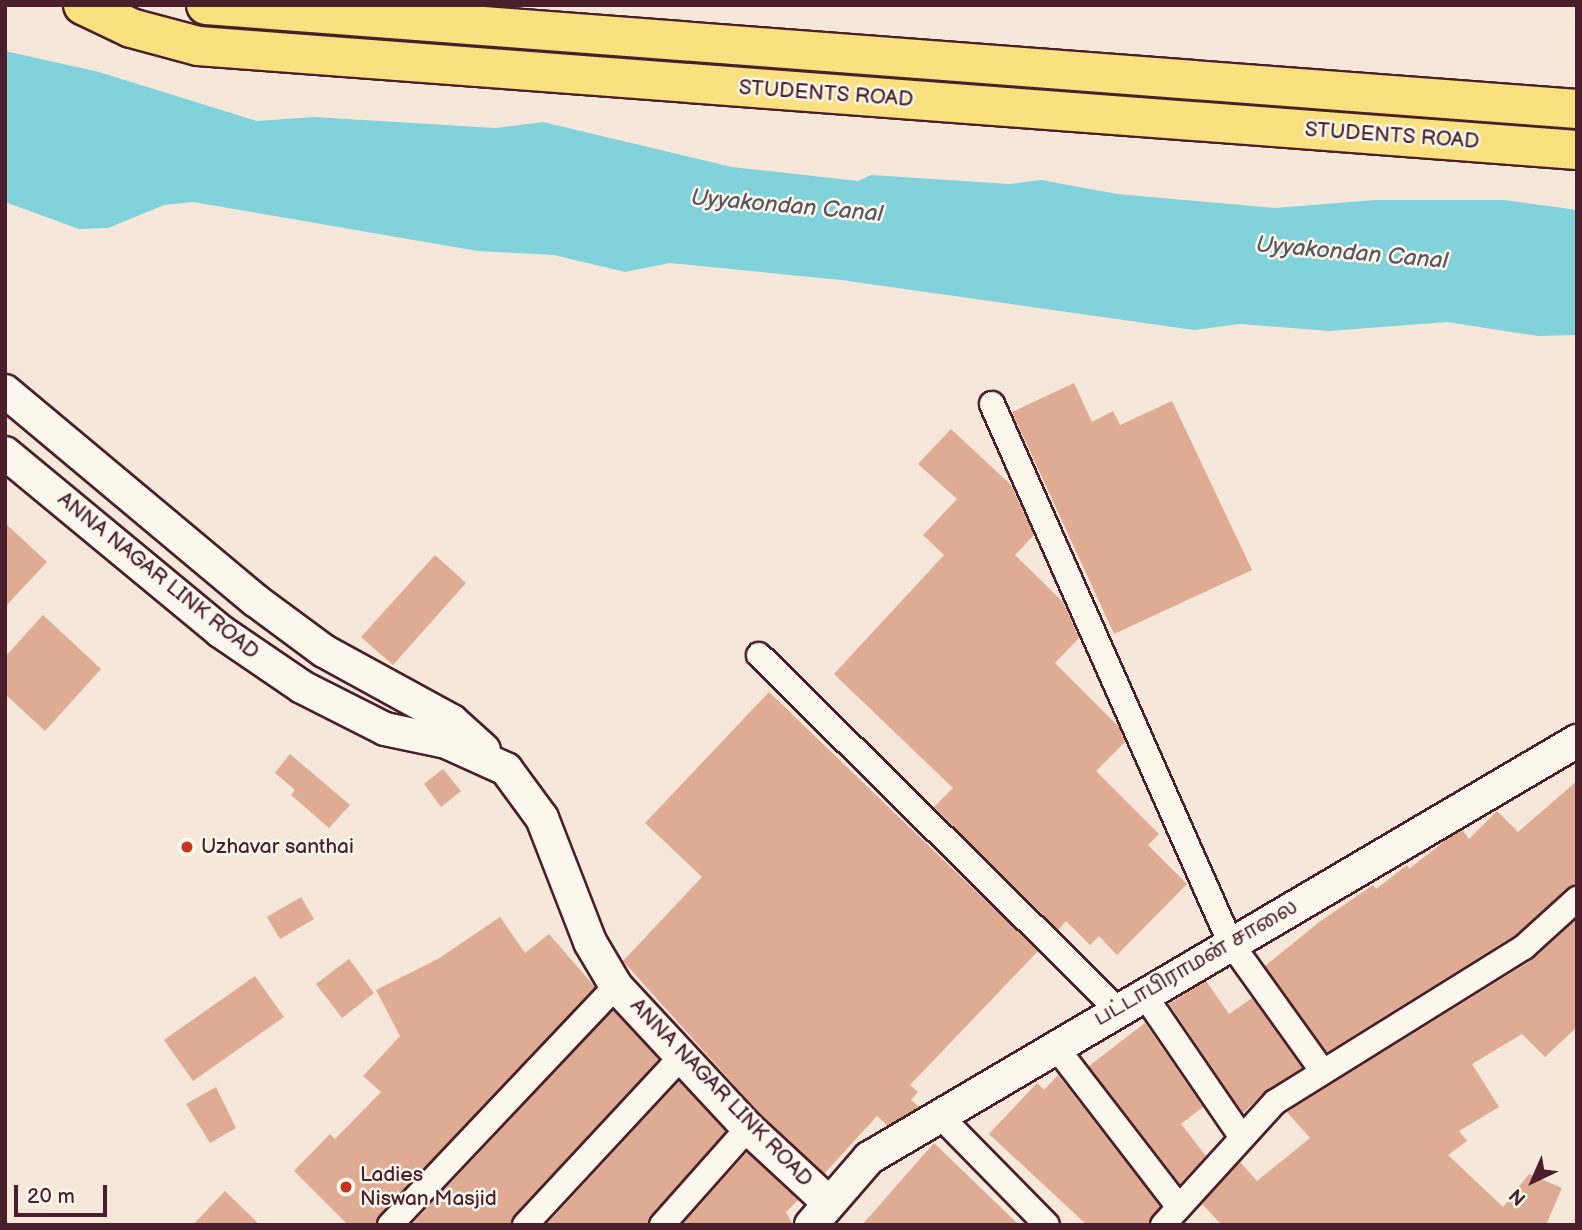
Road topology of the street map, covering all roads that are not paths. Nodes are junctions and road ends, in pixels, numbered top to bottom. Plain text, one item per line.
1 (83, 5) edge
2 (206, 5) edge
3 (1577, 108) edge
4 (1577, 150) edge
5 (5, 391) edge
6 (992, 404) dead end
7 (5, 453) edge
8 (760, 655) dead end
9 (1577, 741) edge
10 (506, 769) junction
11 (1577, 899) edge
12 (1230, 942) junction
13 (616, 986) junction
14 (1143, 993) junction
15 (1117, 1009) junction
16 (1055, 1046) junction
17 (680, 1058) junction
18 (1321, 1069) junction
19 (941, 1117) junction
20 (748, 1128) junction
21 (1241, 1136) junction
22 (820, 1214) edge
23 (1171, 1216) edge
24 (390, 1225) edge
25 (525, 1225) edge
26 (662, 1225) edge
27 (1047, 1225) edge

1 - 4 main road, STUDENTS ROAD
2 - 3 main road
5 - 10 street
6 - 12 street
7 - 10 street, ANNA NAGAR LINK ROAD
8 - 15 street
9 - 12 street, பட்டாபிராமன் சாலை
10 - 13 street, ANNA NAGAR LINK ROAD
11 - 18 street
12 - 14 street, பட்டாபிராமன் சாலை
12 - 18 street
13 - 17 street, ANNA NAGAR LINK ROAD
13 - 24 street
14 - 15 street, பட்டாபிராமன் சாலை
14 - 21 street
15 - 16 street, பட்டாபிராமன் சாலை
16 - 19 street, பட்டாபிராமன் சாலை
16 - 23 street
17 - 20 street, ANNA NAGAR LINK ROAD
17 - 25 street
18 - 21 street
19 - 22 street, பட்டாபிராமன் சாலை
19 - 27 street
20 - 22 street, ANNA NAGAR LINK ROAD
20 - 26 street
21 - 23 street

